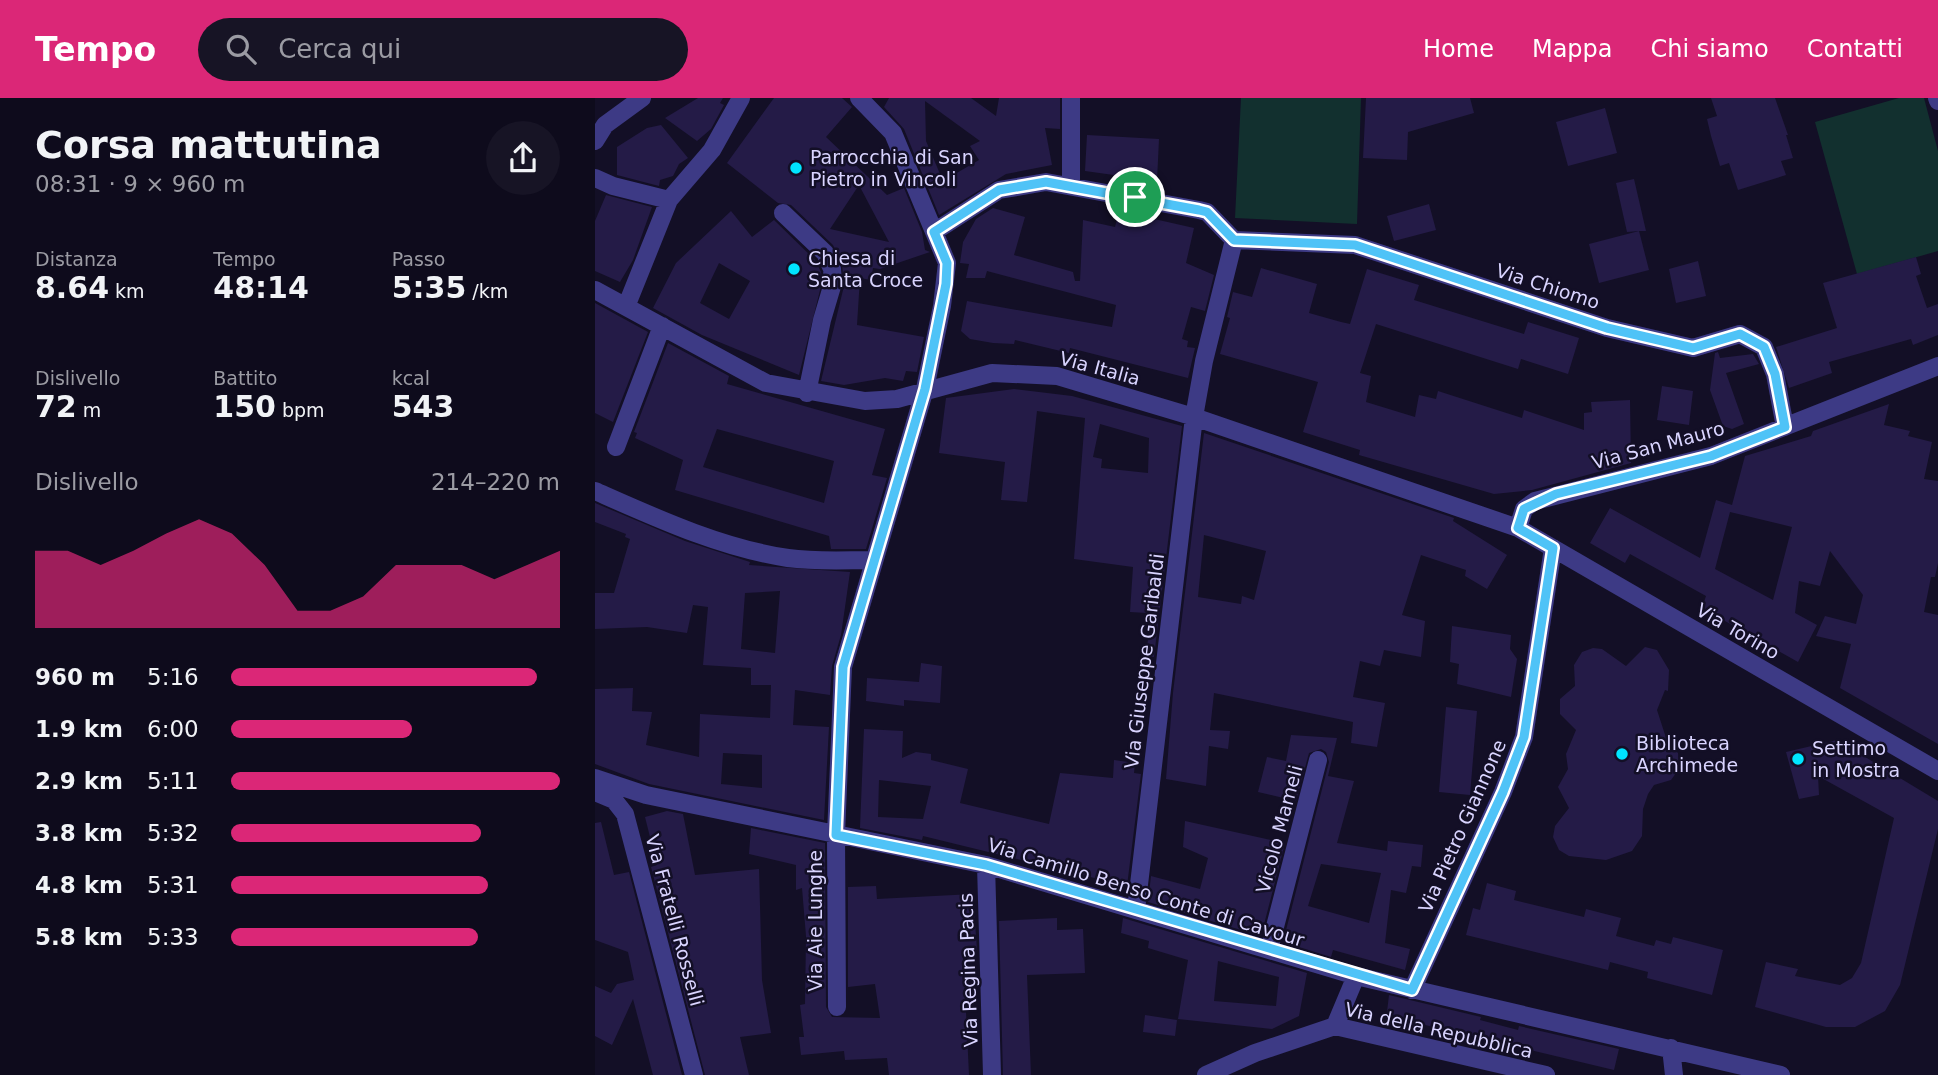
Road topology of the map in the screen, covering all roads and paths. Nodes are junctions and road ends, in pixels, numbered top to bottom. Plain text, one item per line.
1 (642, 98) edge
2 (741, 98) edge
3 (859, 98) edge
4 (1071, 98) edge
5 (595, 141) edge
6 (595, 178) edge
7 (1071, 185) junction
8 (664, 199) junction
9 (783, 213) dead end
10 (934, 232) junction
11 (1234, 240) junction
12 (595, 290) edge
13 (626, 307) junction
14 (662, 326) junction
15 (1938, 366) edge
16 (925, 389) junction
17 (807, 393) junction
18 (1194, 417) junction
19 (1785, 427) junction
20 (616, 447) dead end
21 (595, 491) edge
22 (1518, 528) junction
23 (1553, 548) junction
24 (874, 560) junction
25 (1318, 760) dead end
26 (1938, 771) edge
27 (595, 778) edge
28 (595, 792) edge
29 (641, 793) junction
30 (625, 814) junction
31 (836, 835) junction
32 (986, 865) junction
33 (1136, 910) junction
34 (1269, 950) junction
35 (1356, 976) junction
36 (1412, 990) junction
37 (837, 1007) dead end
38 (1335, 1026) junction
39 (1671, 1048) junction
40 (694, 1075) edge
41 (992, 1075) edge
42 (1206, 1075) edge
43 (1546, 1075) edge
44 (1674, 1075) edge
45 (1781, 1075) edge

1 - 5 street
2 - 8 street
3 - 10 street, Via Aie Lunghe
4 - 7 street
6 - 8 street
7 - 10 street
7 - 11 street
8 - 13 street
9 - 17 street
10 - 16 street, Via Aie Lunghe
11 - 18 street
11 - 19 street, Via Chiomo
12 - 13 street, Via Italia
13 - 14 street, Via Italia
14 - 17 street, Via Italia
14 - 20 street
15 - 19 street, Via San Mauro
16 - 17 street, Via Italia
16 - 18 street, Via Italia
16 - 24 street, Via Aie Lunghe
18 - 22 street, Via Italia
18 - 33 street, Via Giuseppe Garibaldi
19 - 22 street, Via San Mauro
21 - 24 street
22 - 23 street, Via Torino
23 - 26 street, Via Torino
23 - 36 street, Via Pietro Giannone
24 - 31 street, Via Aie Lunghe
25 - 34 street, Vicolo Mameli
27 - 29 street, Via Camillo Benso Conte di Cavour
28 - 30 street, Via Fratelli Rosselli
29 - 30 street
29 - 31 street, Via Camillo Benso Conte di Cavour
30 - 40 street, Via Fratelli Rosselli
31 - 32 street, Via Camillo Benso Conte di Cavour
31 - 37 street, Via Aie Lunghe
32 - 33 street, Via Camillo Benso Conte di Cavour
32 - 41 street, Via Regina Pacis
33 - 34 street, Via Camillo Benso Conte di Cavour
34 - 35 street, Via Camillo Benso Conte di Cavour
35 - 36 street, Via Camillo Benso Conte di Cavour
35 - 38 street
36 - 39 street, Via Camillo Benso Conte di Cavour
38 - 42 street, Via della Repubblica
38 - 43 street, Via della Repubblica
39 - 44 street
39 - 45 street, Via Camillo Benso Conte di Cavour

